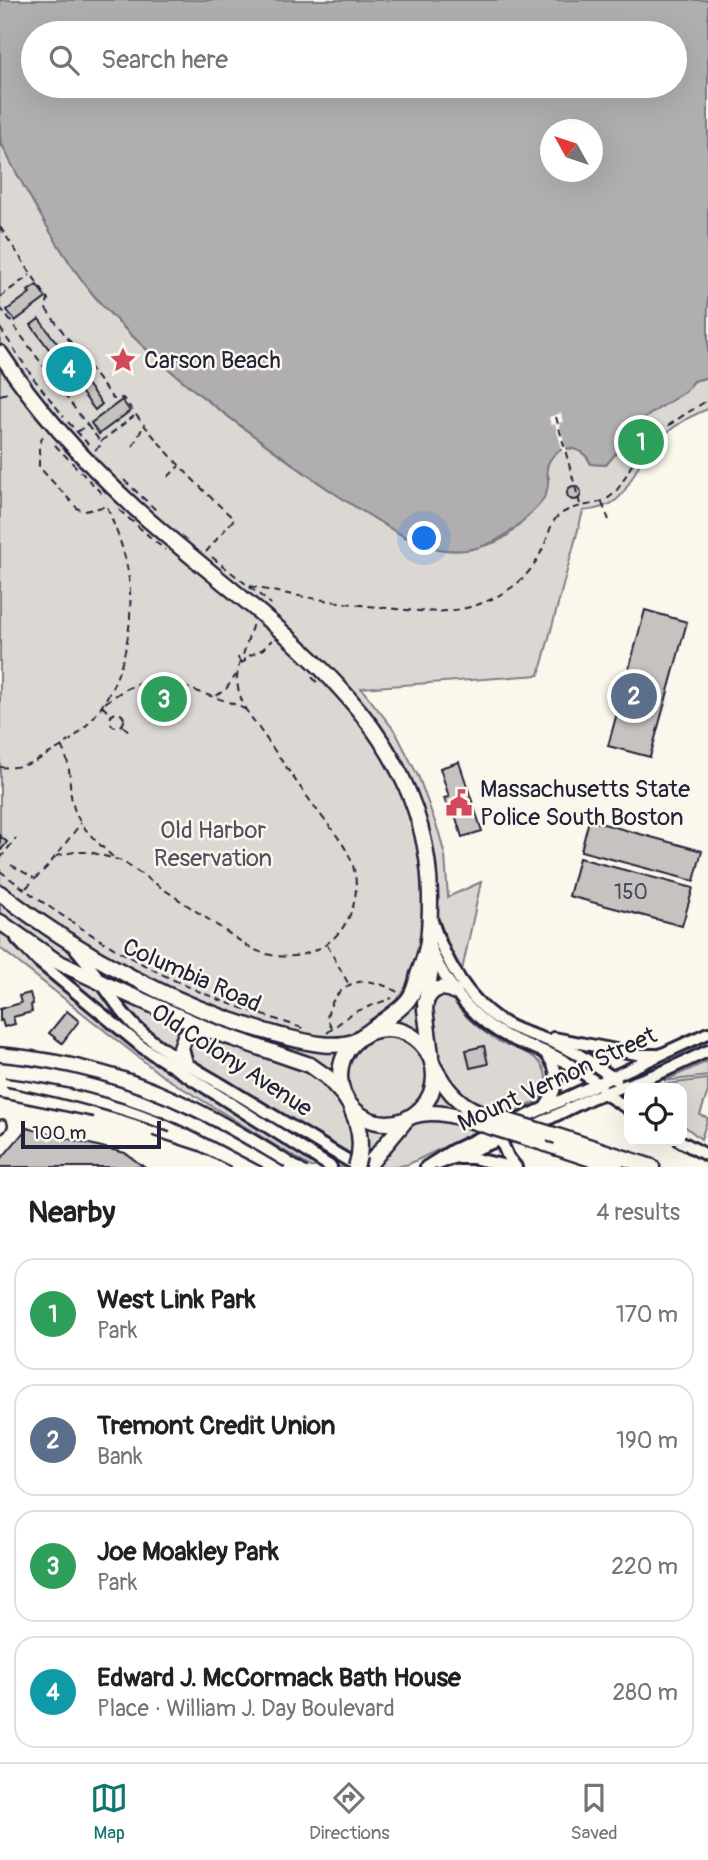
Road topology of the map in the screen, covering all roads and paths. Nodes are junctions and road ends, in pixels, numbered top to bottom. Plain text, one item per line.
1 (0, 227) edge
2 (30, 274) junction
3 (0, 297) edge
4 (0, 307) edge
5 (0, 328) edge
6 (0, 353) edge
7 (6, 384) dead end
8 (0, 395) edge
9 (708, 400) edge
10 (135, 415) junction
11 (555, 418) dead end
12 (87, 425) junction
13 (144, 425) junction
14 (44, 432) dead end
15 (78, 432) junction
16 (51, 440) dead end
17 (100, 442) junction
18 (133, 446) dead end
19 (179, 466) junction
20 (119, 475) dead end
21 (168, 477) dead end
22 (601, 502) junction
23 (581, 505) junction
24 (107, 506) junction
25 (119, 510) dead end
26 (157, 510) dead end
27 (609, 520) dead end
28 (172, 556) dead end
29 (250, 586) junction
30 (271, 604) dead end
31 (254, 622) dead end
32 (274, 640) dead end
33 (244, 657) junction
34 (240, 662) junction
35 (236, 675) junction
36 (311, 677) dead end
37 (325, 691) dead end
38 (215, 697) junction
39 (103, 705) junction
40 (246, 710) junction
41 (112, 715) junction
42 (122, 725) junction
43 (130, 732) dead end
44 (61, 747) junction
45 (0, 767) edge
46 (81, 822) junction
47 (16, 838) dead end
48 (56, 856) junction
49 (114, 858) junction
50 (0, 859) edge
51 (11, 864) dead end
52 (0, 871) edge
53 (35, 878) junction
54 (24, 889) junction
55 (2, 897) edge
56 (430, 914) junction
57 (4, 925) edge
58 (57, 933) junction
59 (428, 942) junction
60 (326, 944) junction
61 (100, 982) junction
62 (349, 984) junction
63 (404, 990) dead end
64 (455, 992) junction
65 (400, 994) junction
66 (425, 1004) junction
67 (305, 1028) dead end
68 (332, 1028) junction
69 (209, 1030) junction
70 (524, 1032) junction
71 (326, 1033) dead end
72 (708, 1033) edge
73 (360, 1038) junction
74 (541, 1050) junction
75 (708, 1051) edge
76 (668, 1052) junction
77 (185, 1063) junction
78 (433, 1065) junction
79 (660, 1073) junction
80 (611, 1077) junction
81 (597, 1083) junction
82 (638, 1083) edge
83 (650, 1083) edge
84 (624, 1086) edge
85 (624, 1088) edge
86 (585, 1089) junction
87 (624, 1089) edge
88 (605, 1093) junction
89 (346, 1100) junction
90 (624, 1106) edge
91 (544, 1108) junction
92 (409, 1118) junction
93 (499, 1135) junction
94 (487, 1140) junction
95 (687, 1144) edge
96 (708, 1156) edge
97 (453, 1158) junction
98 (363, 1164) edge
99 (331, 1167) edge
100 (425, 1167) edge
101 (513, 1167) edge
102 (616, 1167) edge
103 (652, 1167) edge

1 - 2 path
2 - 3 path
2 - 10 path
4 - 12 path
5 - 15 path
6 - 56 main road
7 - 8 path
9 - 22 path
10 - 13 path
10 - 17 path
11 - 23 path
12 - 15 path
12 - 17 path
13 - 18 path
13 - 19 path
14 - 24 path
15 - 17 path
16 - 24 path
19 - 21 path
19 - 29 path
20 - 26 path
22 - 23 path
22 - 27 path
23 - 29 path
24 - 39 path
25 - 28 path
29 - 30 path
31 - 33 path
32 - 33 path
33 - 34 path
33 - 34 path
34 - 35 path
35 - 38 path
35 - 40 path
36 - 37 path
38 - 39 path
38 - 40 path
39 - 41 path
39 - 44 path
40 - 60 path
41 - 42 path
41 - 42 path
42 - 43 path
44 - 45 path
44 - 46 path
46 - 48 path
46 - 49 path
47 - 50 path
48 - 49 path
48 - 53 path
49 - 60 path
51 - 53 path
52 - 54 path
53 - 54 path
54 - 67 path
55 - 58 main road, Old Colony Avenue
56 - 59 main road
56 - 70 street
57 - 61 main road, Columbia Road
57 - 99 street, Old Colony Avenue
58 - 61 street, Old Colony Avenue
58 - 73 main road, Columbia Road
59 - 64 street
59 - 66 main road
59 - 73 main road
60 - 62 path
61 - 69 main road, Columbia Road
61 - 77 street, Old Colony Avenue
62 - 65 path
62 - 68 path
63 - 65 path
64 - 66 main road
64 - 74 street
65 - 68 path
66 - 78 main road
68 - 71 path
69 - 77 main road
69 - 89 main road, Columbia Road
70 - 76 street
70 - 80 street
72 - 76 street, Mount Vernon Street
73 - 78 main road
73 - 89 main road
74 - 81 street
74 - 91 street
75 - 79 street, Mount Vernon Street
76 - 80 street, Mount Vernon Street
77 - 98 street, Old Colony Avenue
78 - 92 main road
78 - 103 main road, bridge
79 - 82 street, Mount Vernon Street
79 - 83 street
80 - 81 street, Mount Vernon Street
80 - 84 street
81 - 85 street
81 - 86 street, Mount Vernon Street
86 - 88 street
86 - 91 street, Mount Vernon Street
87 - 88 street, Mount Vernon Street
88 - 90 street
88 - 93 street, Mount Vernon Street
89 - 92 main road
89 - 98 main road, Columbia Road
91 - 93 street, Mount Vernon Street
92 - 98 main road
92 - 102 main road, bridge
93 - 94 street, Mount Vernon Street
93 - 101 street
94 - 97 street, Mount Vernon Street
94 - 100 street, Mount Vernon Street
94 - 101 street
95 - 96 street
97 - 100 street, Mount Vernon Street
97 - 101 street

